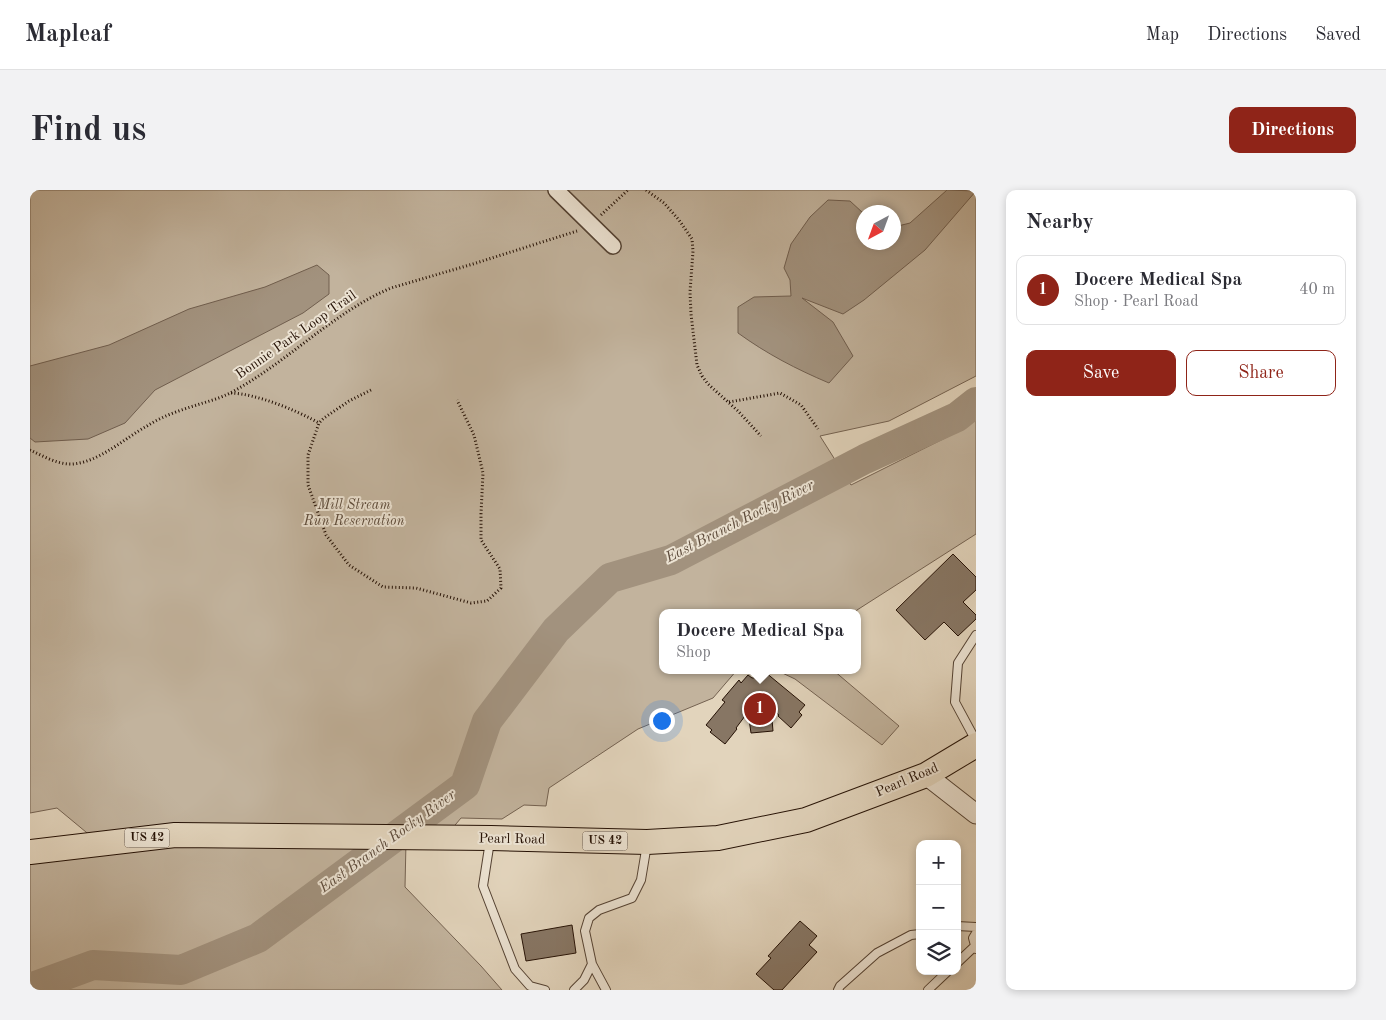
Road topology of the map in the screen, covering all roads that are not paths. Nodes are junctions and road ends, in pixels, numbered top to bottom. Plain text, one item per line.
1 (556, 190) edge
2 (613, 246) dead end
3 (976, 636) edge
4 (976, 741) edge
5 (976, 745) edge
6 (926, 775) junction
7 (976, 814) edge
8 (491, 838) junction
9 (647, 842) junction
10 (30, 852) edge
11 (961, 926) edge
12 (976, 928) edge
13 (976, 933) edge
14 (916, 934) edge
15 (976, 947) edge
16 (961, 959) edge
17 (592, 964) junction
18 (944, 975) edge
19 (545, 990) edge
20 (574, 990) edge
21 (606, 990) edge
22 (838, 990) edge
23 (928, 990) edge

1 - 2 street
3 - 4 lane
5 - 6 main road, Pearl Road / US 42
6 - 7 street
6 - 9 main road, Pearl Road / US 42
8 - 9 main road, Pearl Road / US 42
8 - 10 main road, Pearl Road / US 42
8 - 19 lane
9 - 17 lane
11 - 12 lane
13 - 15 lane
14 - 22 lane
15 - 16 lane
17 - 20 lane
17 - 21 lane
18 - 23 lane

